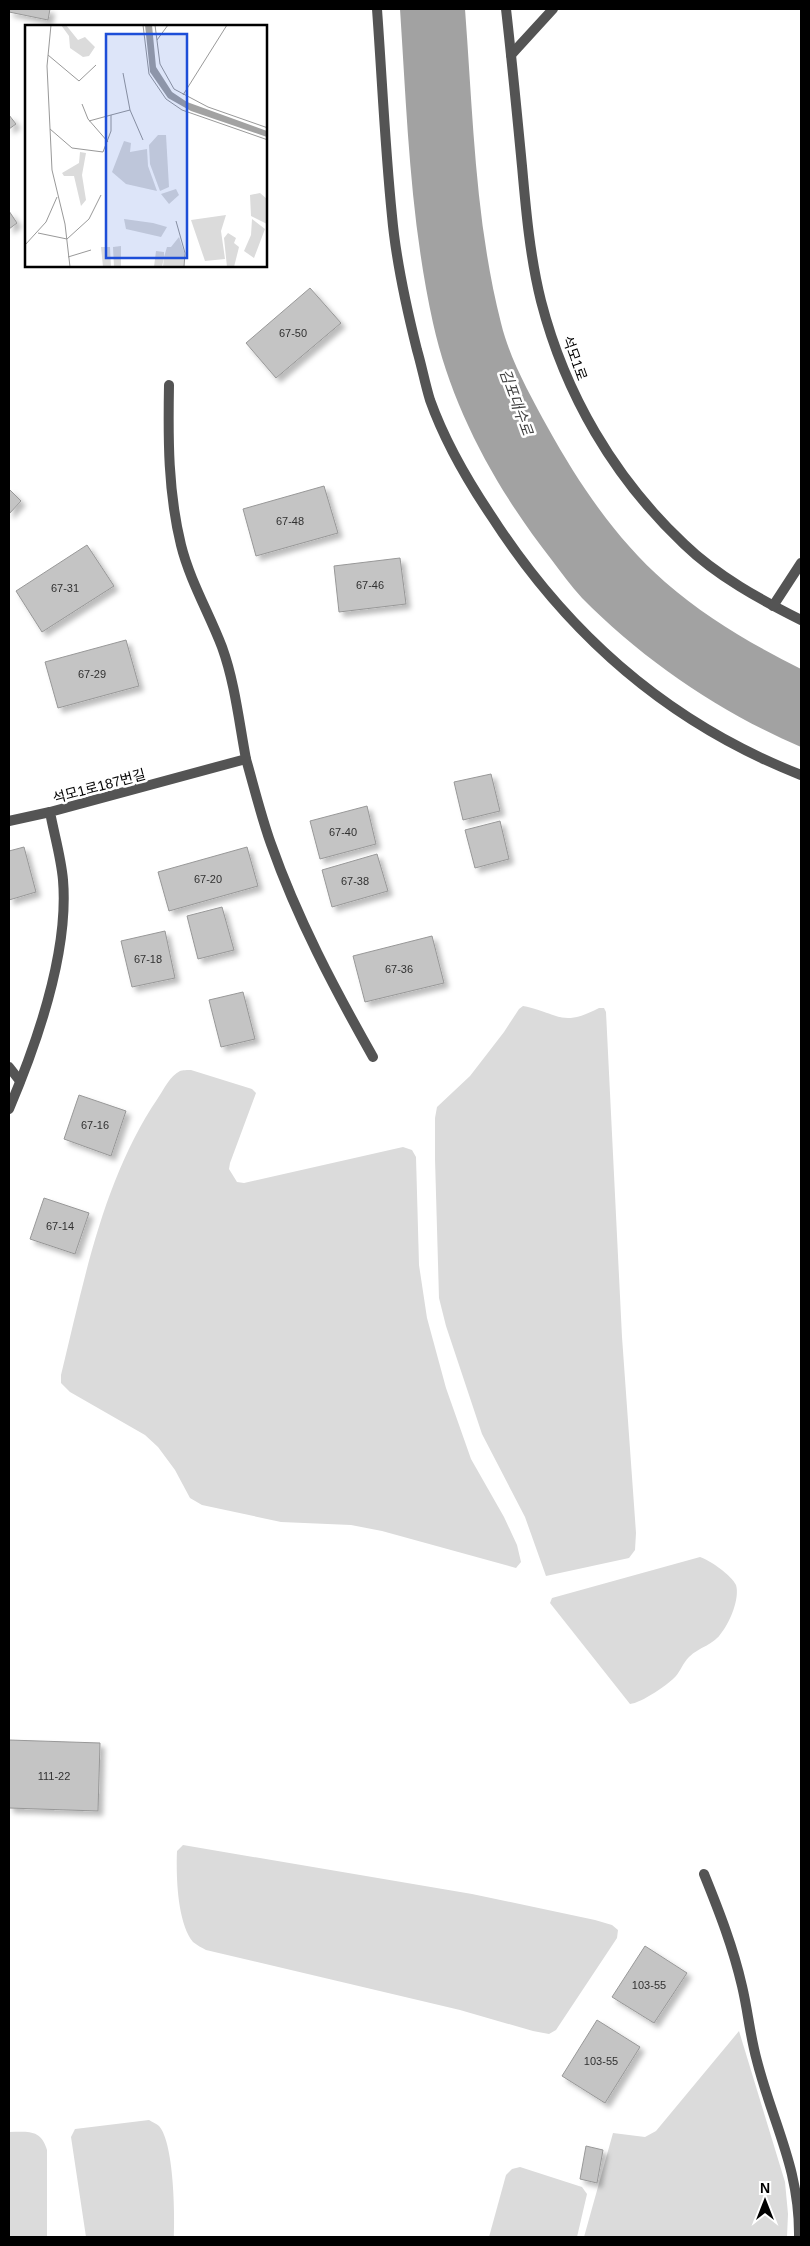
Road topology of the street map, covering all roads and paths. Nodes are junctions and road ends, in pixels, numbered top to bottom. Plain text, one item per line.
1 (377, 9) edge
2 (506, 9) edge
3 (553, 9) edge
4 (511, 55) junction
5 (170, 386) dead end
6 (801, 563) edge
7 (773, 606) junction
8 (801, 620) edge
9 (246, 759) junction
10 (801, 775) edge
11 (50, 812) junction
12 (9, 821) edge
13 (373, 1057) dead end
14 (9, 1067) edge
15 (20, 1082) junction
16 (9, 1109) edge
17 (704, 1874) dead end
18 (798, 2237) edge

1 - 10 lane
2 - 4 lane, 석모1로
3 - 4 lane
4 - 7 lane, 석모1로
5 - 9 lane
6 - 7 lane
7 - 8 lane, 석모1로
9 - 11 lane, 석모1로187번길
9 - 13 lane
11 - 12 lane
11 - 15 lane, 석모1로187번길
14 - 15 lane
15 - 16 lane, 석모1로187번길
17 - 18 lane

